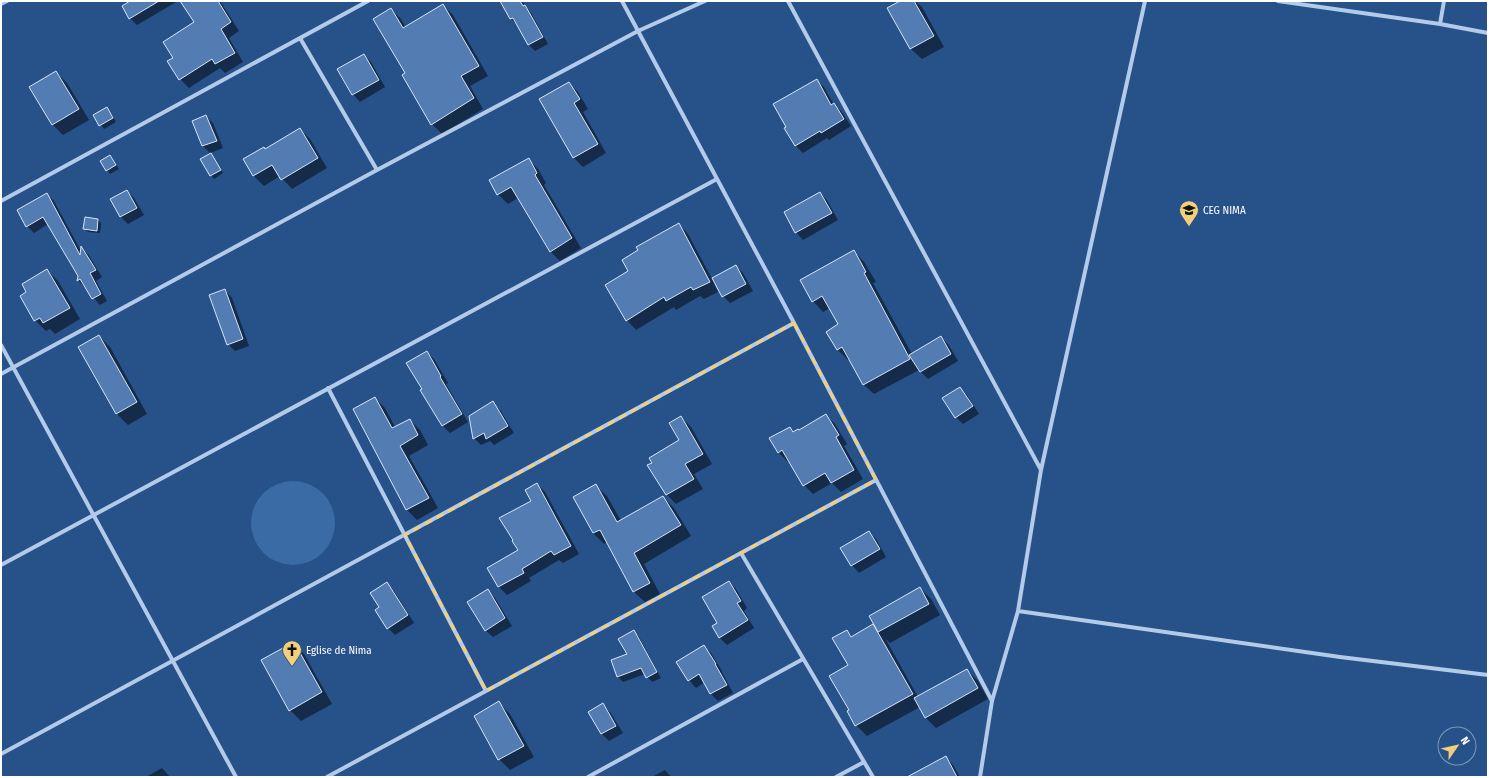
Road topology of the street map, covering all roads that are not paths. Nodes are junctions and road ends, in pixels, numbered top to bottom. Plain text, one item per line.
1 (7, 1) edge
2 (368, 1) edge
3 (622, 1) edge
4 (706, 1) edge
5 (788, 1) edge
6 (1145, 1) edge
7 (1278, 1) edge
8 (1283, 1) edge
9 (1444, 1) edge
10 (1, 4) edge
11 (1440, 24) junction
12 (638, 31) junction
13 (1488, 33) edge
14 (300, 38) junction
15 (378, 170) junction
16 (717, 179) junction
17 (1, 201) edge
18 (794, 323) junction
19 (1, 345) edge
20 (13, 368) junction
21 (1, 374) edge
22 (328, 388) junction
23 (1041, 470) junction
24 (876, 480) junction
25 (94, 515) junction
26 (405, 535) junction
27 (742, 553) junction
28 (1, 565) edge
29 (1018, 611) junction
30 (803, 659) junction
31 (172, 661) junction
32 (1488, 675) edge
33 (486, 691) junction
34 (992, 701) junction
35 (1, 754) edge
36 (864, 762) junction
37 (236, 777) edge
38 (327, 777) edge
39 (588, 777) edge
40 (836, 777) edge
41 (873, 777) edge
42 (980, 777) edge

1 - 10 street
2 - 14 street
3 - 12 street
4 - 12 street
5 - 23 street
6 - 23 street
7 - 8 street
8 - 11 street
9 - 11 street
11 - 13 street
12 - 15 street
12 - 16 street
14 - 15 street
14 - 17 street
15 - 20 street
16 - 18 street
16 - 22 street
18 - 24 street
18 - 26 street
19 - 20 street
20 - 21 street
20 - 25 street
22 - 25 street
22 - 26 street
23 - 29 street
24 - 27 street
24 - 34 street
25 - 28 street
25 - 31 street
26 - 31 street
26 - 33 street
27 - 30 street
27 - 33 street
29 - 32 street
29 - 34 street
30 - 36 street
30 - 39 street
31 - 35 street
31 - 37 street
33 - 38 street
34 - 42 street
36 - 40 street
36 - 41 street

